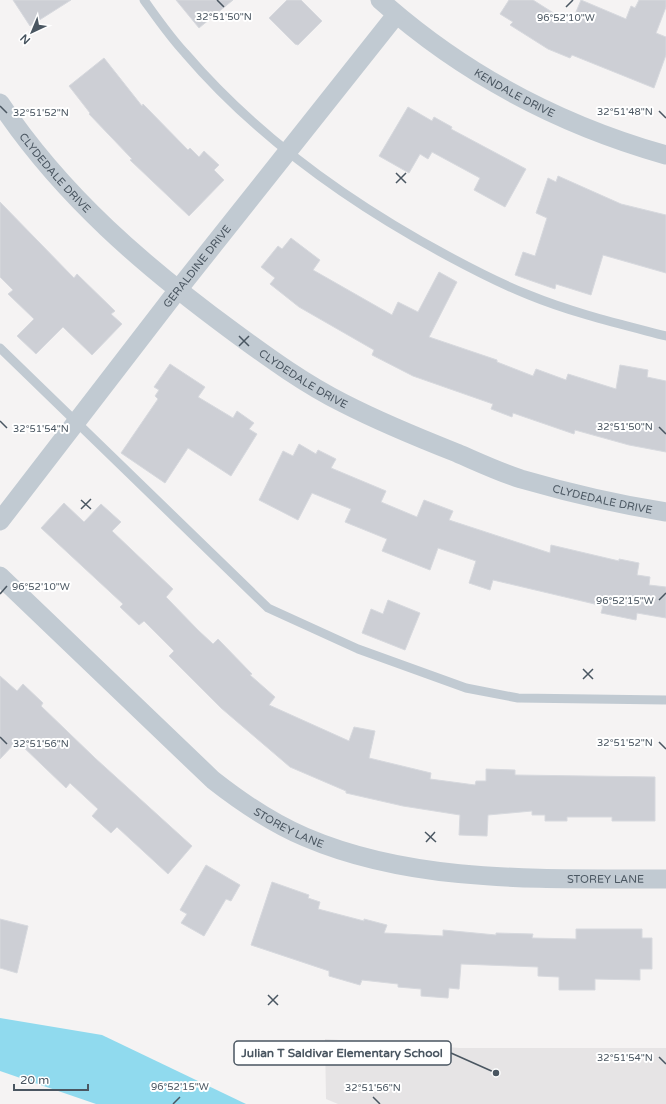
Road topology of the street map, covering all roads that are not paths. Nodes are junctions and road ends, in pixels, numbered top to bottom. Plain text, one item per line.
1 (144, 0) edge
2 (380, 0) edge
3 (396, 15) junction
4 (0, 103) edge
5 (288, 151) junction
6 (666, 155) edge
7 (177, 291) junction
8 (666, 336) edge
9 (0, 348) edge
10 (76, 422) junction
11 (666, 512) edge
12 (0, 521) edge
13 (0, 576) edge
14 (666, 700) edge
15 (666, 879) edge

1 - 5 lane
2 - 3 street, KENDALE DRIVE
3 - 5 street, GERALDINE DRIVE
3 - 6 street, KENDALE DRIVE
4 - 7 street, CLYDEDALE DRIVE
5 - 7 street, GERALDINE DRIVE
5 - 8 lane
7 - 10 street, GERALDINE DRIVE
7 - 11 street, CLYDEDALE DRIVE
9 - 10 lane
10 - 12 street, GERALDINE DRIVE
10 - 14 lane
13 - 15 street, STOREY LANE

